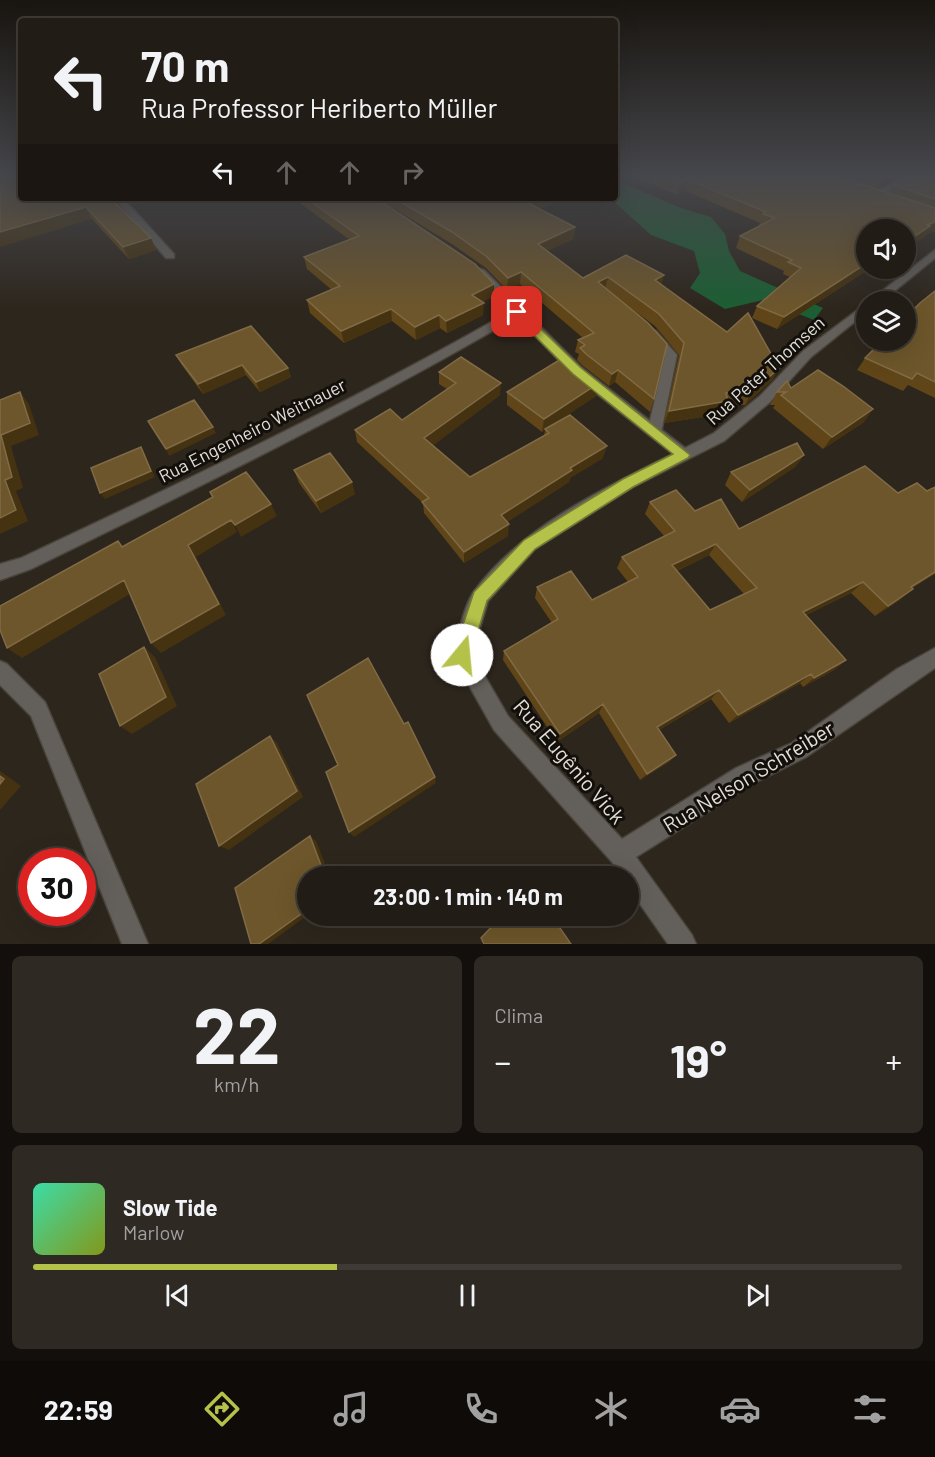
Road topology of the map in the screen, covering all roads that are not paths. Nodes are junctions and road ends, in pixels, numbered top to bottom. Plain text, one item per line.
1 (139, 221) edge
2 (935, 253) edge
3 (170, 256) dead end
4 (471, 266) edge
5 (887, 291) edge
6 (517, 312) junction
7 (856, 315) edge
8 (644, 326) edge
9 (654, 433) junction
10 (684, 455) junction
11 (0, 572) edge
12 (935, 657) edge
13 (0, 672) edge
14 (620, 854) junction
15 (135, 944) edge
16 (683, 944) edge

1 - 3 street
2 - 5 street
4 - 6 street
6 - 9 street
6 - 11 street, Rua Engenheiro Weitnauer
7 - 10 street, Rua Peter Thomsen
8 - 9 street
9 - 10 street
10 - 14 street, Rua Eugênio Vick
12 - 14 street, Rua Nelson Schreiber
13 - 15 street
14 - 16 street, Rua Eugênio Vick

